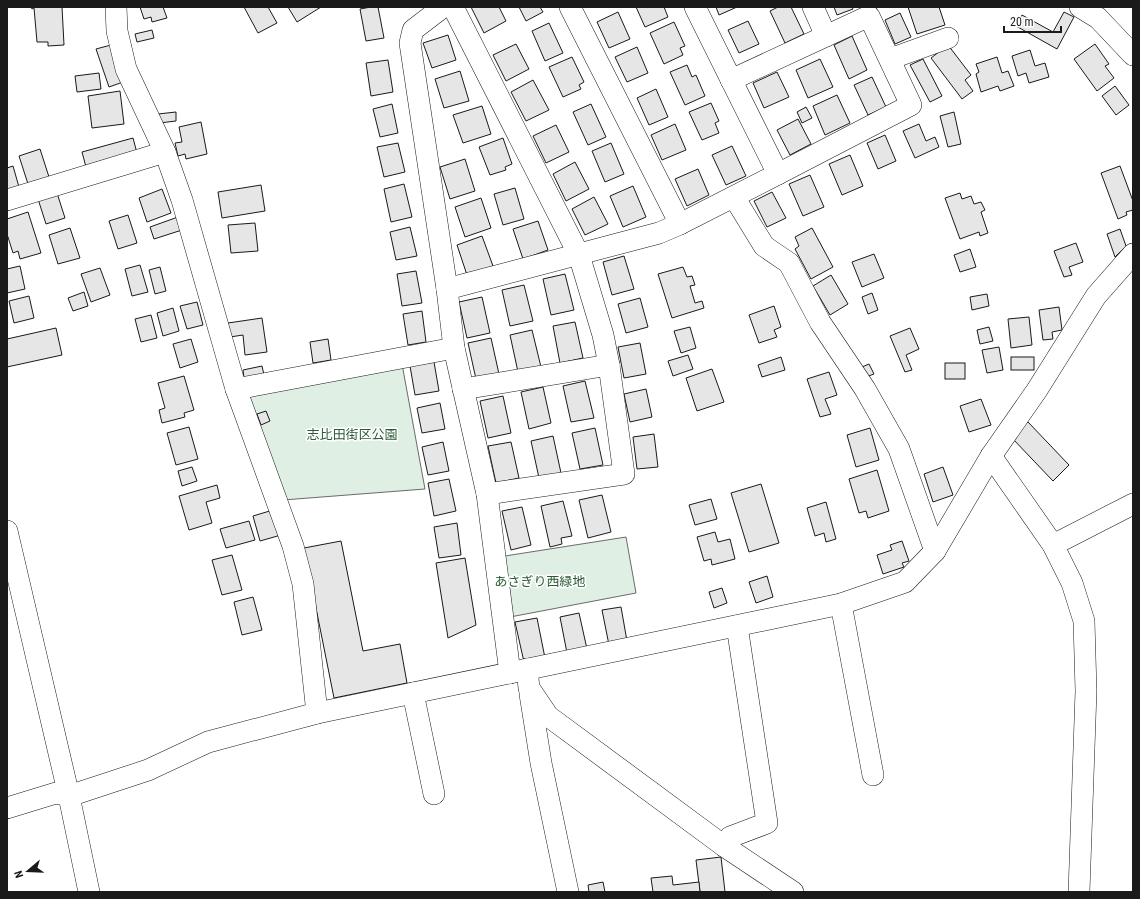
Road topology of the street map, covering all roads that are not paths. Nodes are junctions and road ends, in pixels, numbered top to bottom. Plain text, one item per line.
1 (116, 7) edge
2 (443, 7) edge
3 (453, 7) edge
4 (570, 7) edge
5 (695, 7) edge
6 (813, 7) edge
7 (1080, 7) edge
8 (826, 36) junction
9 (948, 38) dead end
10 (1133, 56) edge
11 (890, 59) junction
12 (731, 80) junction
13 (165, 152) junction
14 (778, 174) junction
15 (734, 197) junction
16 (7, 200) edge
17 (680, 224) junction
18 (1133, 254) edge
19 (579, 255) junction
20 (447, 290) junction
21 (454, 348) junction
22 (609, 365) junction
23 (236, 389) junction
24 (464, 390) junction
25 (991, 456) junction
26 (487, 494) junction
27 (1133, 504) edge
28 (7, 531) edge
29 (1053, 545) junction
30 (935, 551) junction
31 (15, 600) edge
32 (840, 604) junction
33 (737, 626) junction
34 (522, 676) junction
35 (413, 693) junction
36 (317, 713) junction
37 (873, 775) dead end
38 (434, 794) dead end
39 (69, 796) junction
40 (7, 808) edge
41 (724, 846) junction
42 (89, 892) edge
43 (568, 892) edge
44 (793, 892) edge
45 (1080, 892) edge

1 - 13 street
2 - 20 street
3 - 19 street
4 - 17 street
5 - 12 street
6 - 8 street
7 - 10 street
8 - 11 street
8 - 12 street
9 - 11 street
11 - 14 street
12 - 14 street
13 - 16 street
13 - 23 street
14 - 15 street
15 - 17 street
15 - 30 street
17 - 19 street
18 - 25 street
19 - 20 street
19 - 22 street
20 - 21 street
21 - 23 street
21 - 24 street
22 - 24 street
22 - 26 street
23 - 36 street
24 - 26 street
25 - 29 street
25 - 30 street
26 - 34 street
27 - 29 street
28 - 31 street
29 - 45 street
30 - 32 street
31 - 39 street
32 - 33 street
32 - 37 street
33 - 34 street
33 - 41 street
34 - 35 street
34 - 41 street
34 - 43 street
35 - 36 street
35 - 38 street
36 - 39 street
39 - 40 street
39 - 42 street
41 - 44 street

